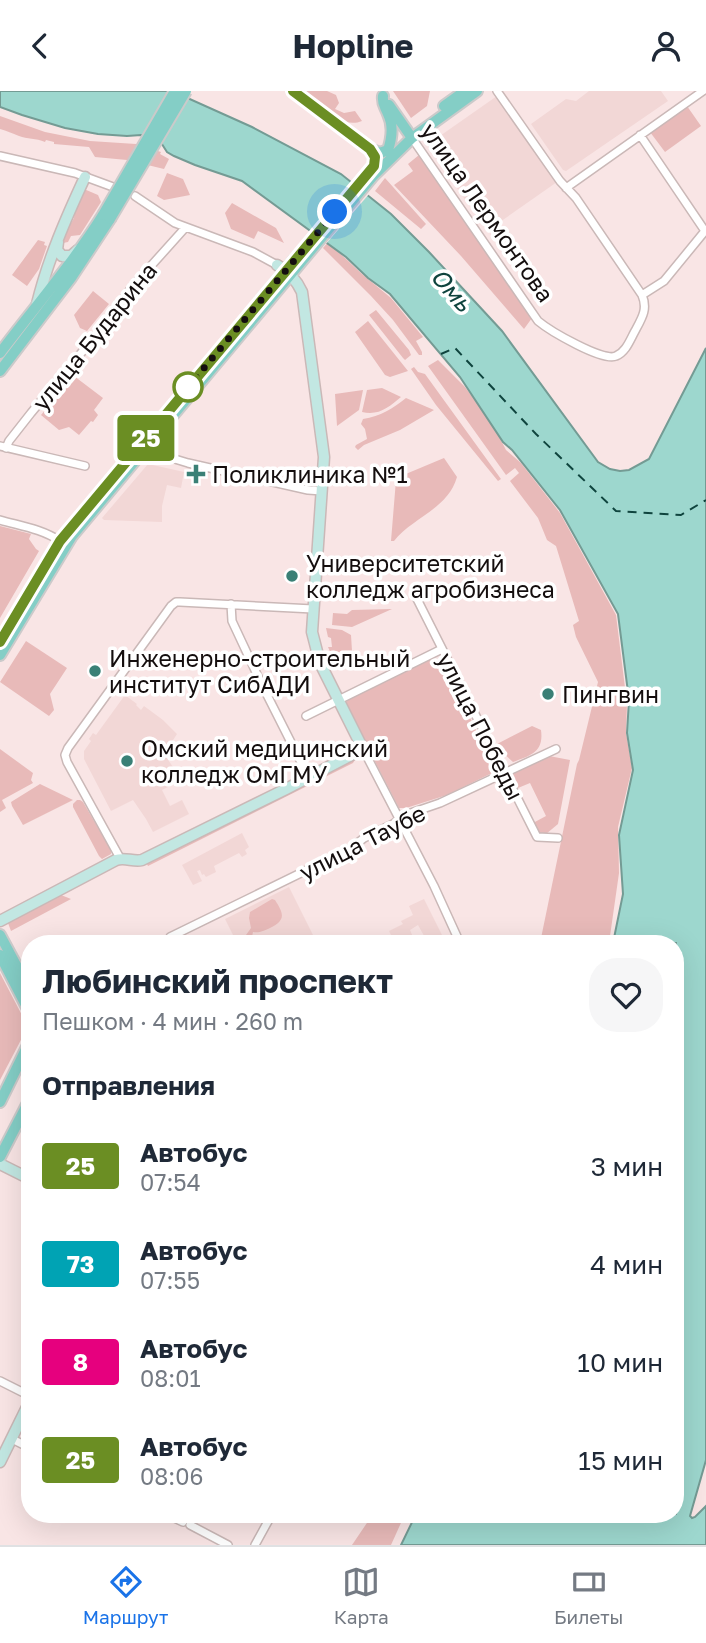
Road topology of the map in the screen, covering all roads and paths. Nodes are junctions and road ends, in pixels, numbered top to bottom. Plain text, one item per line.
1 (175, 91) edge
2 (186, 91) edge
3 (293, 91) edge
4 (465, 91) edge
5 (477, 91) edge
6 (497, 91) edge
7 (703, 91) edge
8 (382, 94) edge
9 (410, 135) junction
10 (640, 135) junction
11 (370, 149) junction
12 (388, 151) junction
13 (0, 156) edge
14 (372, 171) junction
15 (85, 177) junction
16 (113, 187) dead end
17 (566, 188) junction
18 (135, 196) dead end
19 (107, 217) junction
20 (185, 228) junction
21 (59, 234) junction
22 (87, 240) junction
23 (284, 270) junction
24 (642, 295) junction
25 (37, 304) junction
26 (0, 353) edge
27 (0, 372) edge
28 (3, 447) edge
29 (165, 456) dead end
30 (85, 466) dead end
31 (322, 491) junction
32 (0, 520) edge
33 (60, 541) junction
34 (416, 597) dead end
35 (231, 604) junction
36 (313, 609) junction
37 (0, 642) edge
38 (442, 649) junction
39 (0, 655) edge
40 (338, 700) junction
41 (306, 716) dead end
42 (363, 749) junction
43 (556, 749) dead end
44 (505, 773) junction
45 (309, 778) junction
46 (400, 818) junction
47 (558, 838) dead end
48 (120, 859) junction
49 (0, 921) edge
50 (0, 935) edge
51 (174, 935) edge
52 (456, 935) edge
53 (0, 955) edge
54 (21, 974) edge
55 (21, 996) edge
56 (21, 1059) edge
57 (1, 1100) edge
58 (21, 1109) edge
59 (21, 1116) edge
60 (0, 1157) edge
61 (0, 1164) edge
62 (21, 1174) edge
63 (0, 1381) edge
64 (21, 1394) edge
65 (21, 1419) edge
66 (12, 1439) junction
67 (21, 1444) edge
68 (0, 1462) edge
69 (184, 1523) edge
70 (267, 1523) edge
71 (228, 1545) edge
72 (255, 1545) edge

1 - 19 main road, bridge
2 - 19 main road, bridge
3 - 11 main road
4 - 9 main road
5 - 9 main road
6 - 17 street
7 - 10 street
8 - 9 main road, улица Лермонтова
8 - 12 main road
9 - 12 main road
9 - 14 main road
9 - 24 street, улица Лермонтова
10 - 17 street
10 - 24 street
11 - 12 main road
11 - 14 main road
12 - 14 main road
13 - 15 street
14 - 23 main road
15 - 16 street
15 - 21 street
17 - 24 street
18 - 20 street
19 - 22 main road
19 - 27 main road
20 - 23 street
20 - 28 street, улица Бударина
21 - 22 street
21 - 25 street
22 - 25 main road
23 - 31 street
23 - 33 main road
23 - 39 main road
25 - 26 main road
28 - 30 street
29 - 31 street
31 - 36 street
32 - 33 street
33 - 37 main road
34 - 38 street, улица Победы
35 - 36 street
35 - 45 street
35 - 48 street
36 - 40 street
38 - 40 street
38 - 44 street, улица Победы
40 - 41 street
40 - 42 street
42 - 45 street
42 - 46 street
43 - 44 street, улица Таубе
44 - 46 street, улица Таубе
44 - 47 street, улица Победы
45 - 48 street
46 - 51 street, улица Таубе
46 - 52 street
48 - 49 street
50 - 54 main road
53 - 55 main road
56 - 57 main road
57 - 58 main road
59 - 60 main road
61 - 62 street
63 - 64 street
65 - 66 street
66 - 67 street
66 - 68 street
69 - 71 street
70 - 72 street

